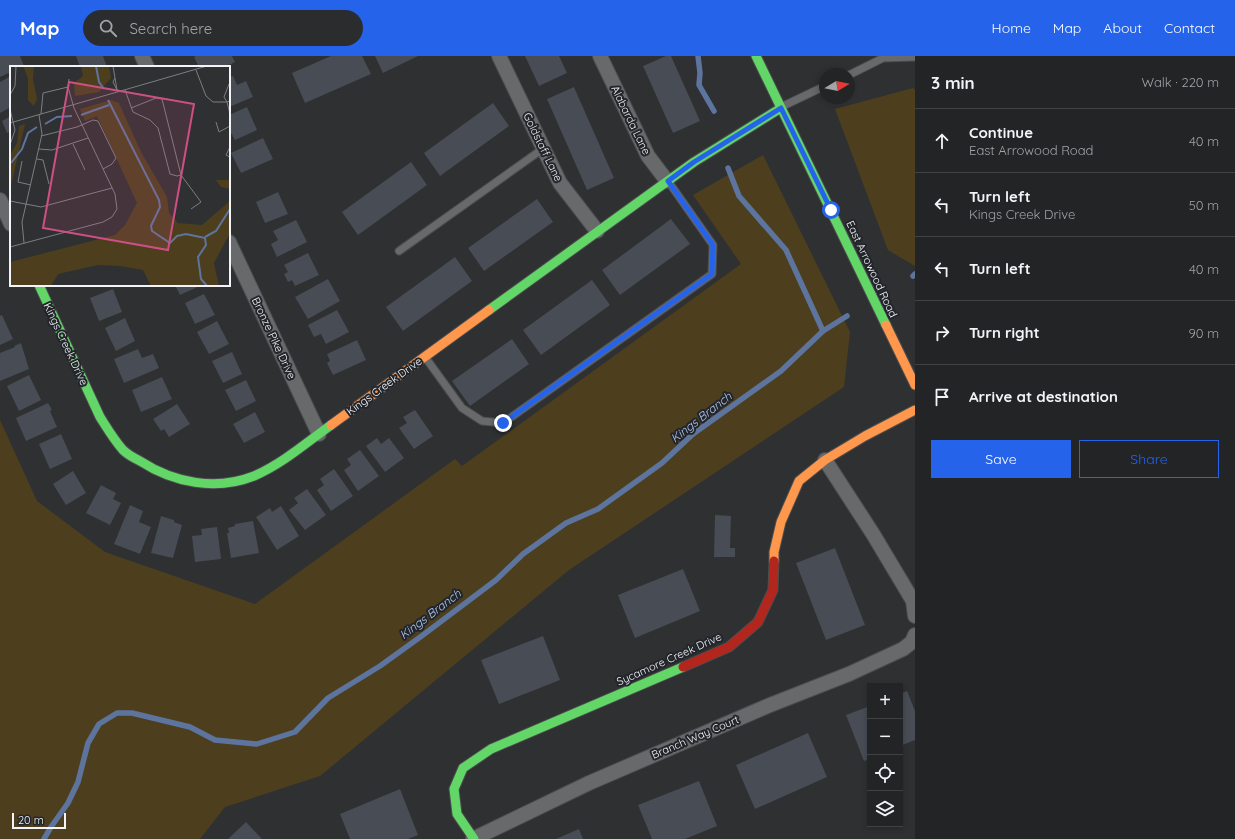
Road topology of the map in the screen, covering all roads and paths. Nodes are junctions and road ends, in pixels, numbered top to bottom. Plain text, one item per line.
1 (142, 56) edge
2 (499, 56) edge
3 (600, 56) edge
4 (756, 56) edge
5 (915, 56) edge
6 (883, 57) edge
7 (147, 66) edge
8 (855, 72) edge
9 (819, 89) edge
10 (781, 108) junction
11 (544, 148) junction
12 (668, 181) junction
13 (0, 200) edge
14 (10, 222) edge
15 (597, 231) junction
16 (230, 244) edge
17 (399, 251) dead end
18 (39, 286) edge
19 (424, 356) junction
20 (911, 365) edge
21 (915, 385) edge
22 (915, 410) edge
23 (319, 434) junction
24 (824, 460) junction
25 (915, 616) edge
26 (915, 635) edge
27 (474, 839) edge

1 - 7 street
2 - 11 street, Goldstaff Lane
3 - 12 street, Alabarda Lane
4 - 10 street, East Arrowood Road
5 - 6 lane
6 - 8 lane
9 - 10 lane
10 - 12 street, Kings Creek Drive
10 - 20 street, East Arrowood Road
11 - 15 street, Goldstaff Lane
11 - 17 lane
12 - 15 street, Kings Creek Drive
12 - 19 lane
13 - 14 street
15 - 19 street, Kings Creek Drive
16 - 23 street, Bronze Pike Drive
18 - 23 street, Kings Creek Drive
19 - 23 street, Kings Creek Drive
20 - 21 street, East Arrowood Road
22 - 24 street, Sycamore Creek Drive
24 - 25 street
24 - 27 street, Sycamore Creek Drive
26 - 27 street, Branch Way Court

